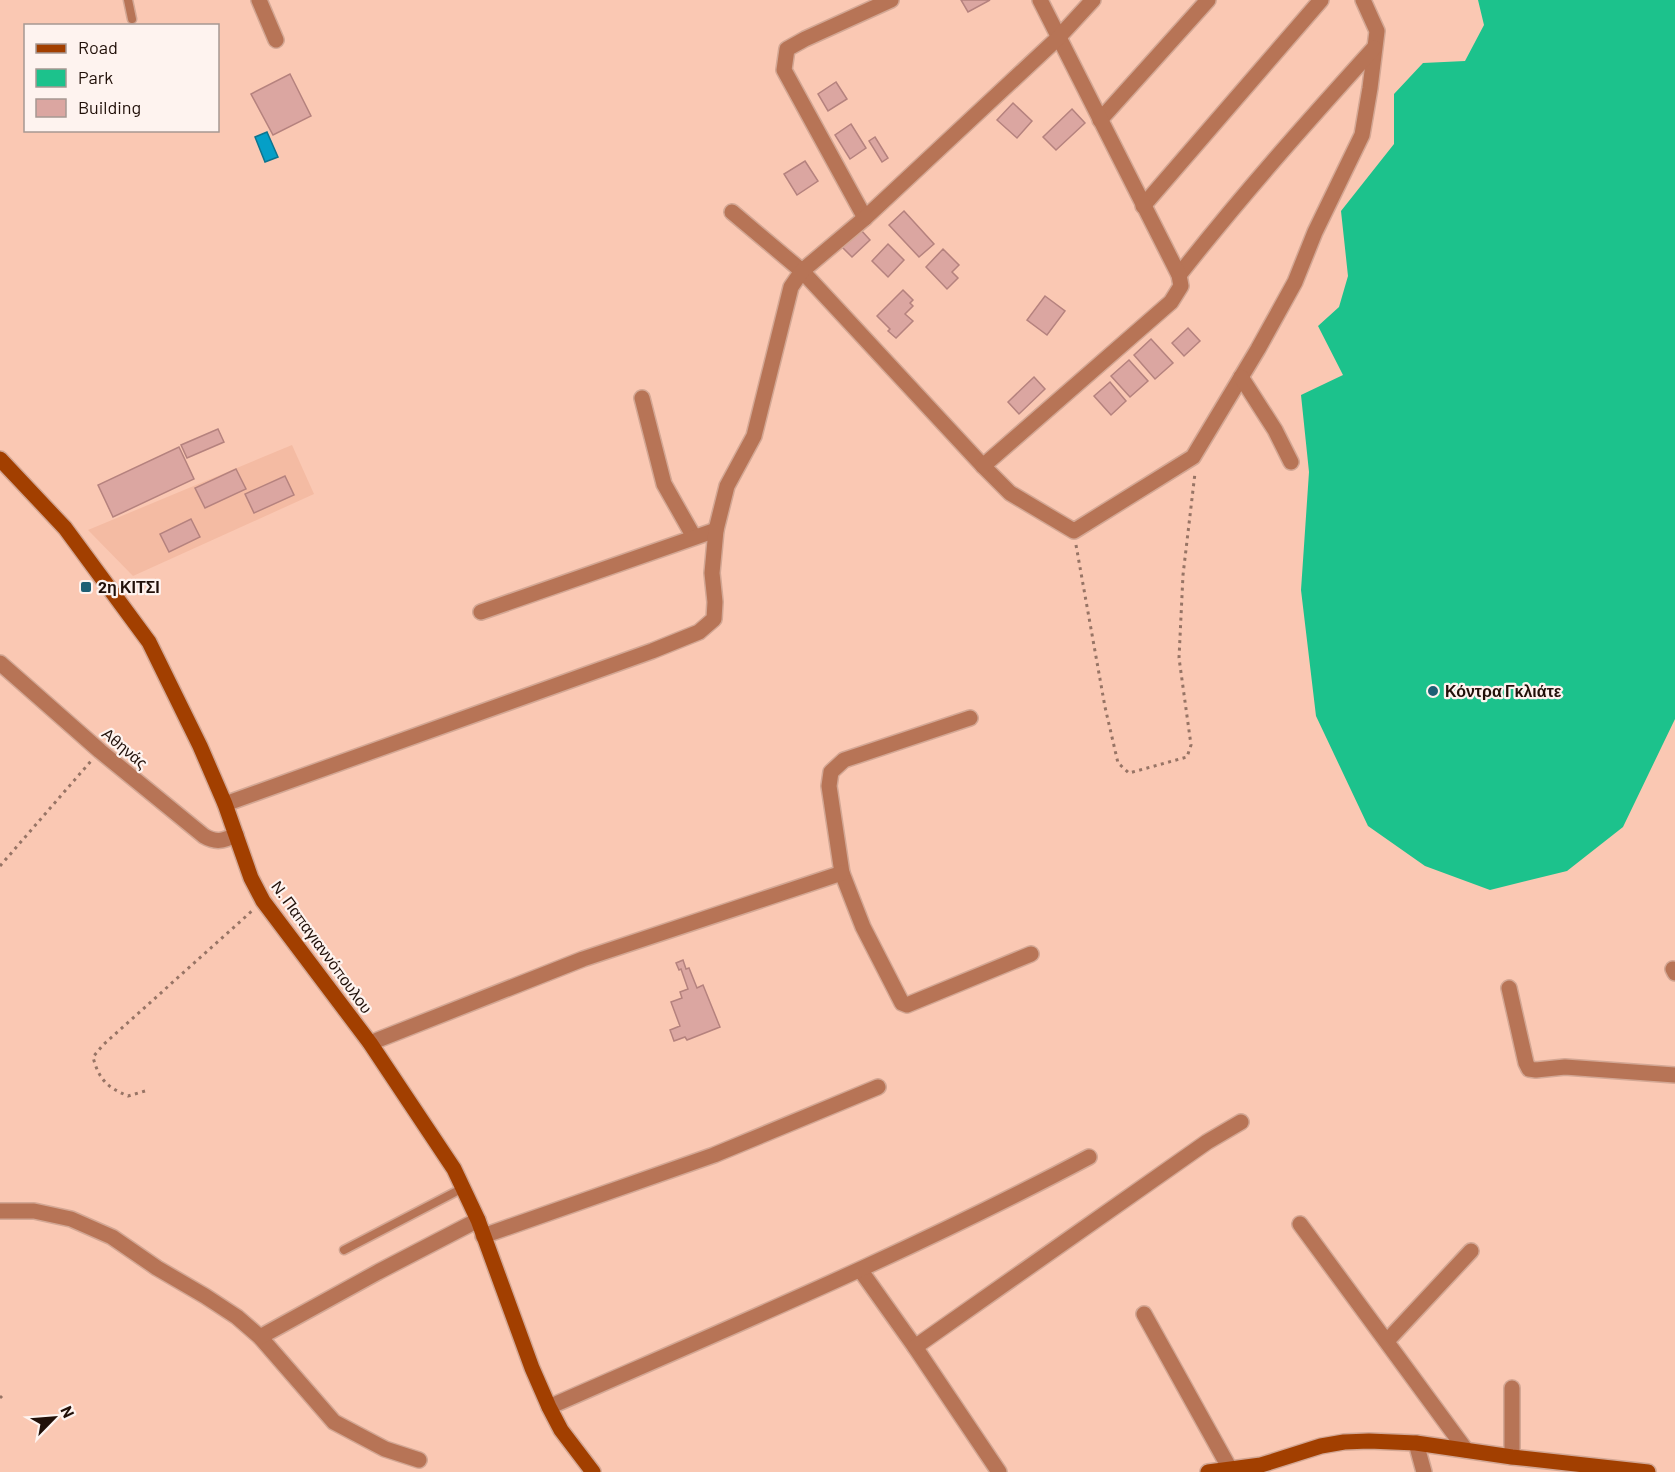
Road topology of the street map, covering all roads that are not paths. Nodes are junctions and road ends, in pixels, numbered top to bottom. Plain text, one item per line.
1 (128, 0) edge
2 (259, 0) edge
3 (891, 0) edge
4 (1040, 0) edge
5 (1093, 0) edge
6 (1208, 0) edge
7 (1321, 0) edge
8 (1363, 0) edge
9 (132, 19) dead end
10 (1058, 38) junction
11 (276, 40) dead end
12 (1374, 48) junction
13 (1100, 120) junction
14 (1143, 206) junction
15 (732, 212) dead end
16 (866, 218) junction
17 (802, 271) junction
18 (1179, 275) junction
19 (1241, 377) junction
20 (642, 398) dead end
21 (0, 459) edge
22 (1291, 462) dead end
23 (983, 466) junction
24 (716, 530) junction
25 (694, 537) junction
26 (482, 612) dead end
27 (0, 663) edge
28 (970, 718) dead end
29 (225, 804) junction
30 (236, 835) junction
31 (842, 873) junction
32 (1031, 954) dead end
33 (1509, 987) dead end
34 (370, 1043) junction
35 (1675, 1075) edge
36 (878, 1087) dead end
37 (1241, 1122) dead end
38 (1089, 1157) dead end
39 (463, 1188) junction
40 (0, 1211) edge
41 (478, 1220) junction
42 (1300, 1224) dead end
43 (483, 1236) junction
44 (344, 1250) dead end
45 (1471, 1251) dead end
46 (861, 1271) junction
47 (1144, 1314) dead end
48 (260, 1337) junction
49 (1387, 1341) junction
50 (915, 1347) junction
51 (1512, 1388) dead end
52 (549, 1407) junction
53 (1416, 1443) junction
54 (1466, 1450) junction
55 (1512, 1458) junction
56 (419, 1460) dead end
57 (1230, 1469) junction
58 (593, 1472) edge
59 (999, 1472) edge
60 (1208, 1472) edge
61 (1424, 1472) edge
62 (1648, 1472) edge

1 - 9 lane
2 - 11 street
3 - 16 street
4 - 10 street
5 - 10 street
6 - 13 street
7 - 14 street
8 - 12 street
10 - 13 street
10 - 16 street
12 - 18 street
12 - 19 street
13 - 14 street
14 - 18 street
15 - 17 street
16 - 17 street
17 - 23 street
17 - 24 street
18 - 23 street
19 - 22 street
19 - 23 street
20 - 25 street
21 - 29 street, Ν. Παπαγιαννόπουλου
24 - 25 street
24 - 29 street
25 - 26 street
27 - 30 street, Αθηνάς
28 - 31 street
29 - 30 street, Ν. Παπαγιαννόπουλου
30 - 34 street, Ν. Παπαγιαννόπουλου
31 - 32 street
31 - 34 street
33 - 35 street
34 - 39 street, Ν. Παπαγιαννόπουλου
36 - 43 street
37 - 50 street
38 - 46 street
39 - 41 street, Ν. Παπαγιαννόπουλου
39 - 44 lane
40 - 48 street
41 - 43 street, Ν. Παπαγιαννόπουλου
41 - 48 street
42 - 49 street
43 - 52 street, Ν. Παπαγιαννόπουλου
45 - 49 street
46 - 50 street
46 - 52 street
47 - 57 street
48 - 56 street
49 - 54 street
50 - 59 street
51 - 55 street
52 - 58 street, Ν. Παπαγιαννόπουλου
53 - 54 street
53 - 57 street
53 - 61 street
54 - 55 street
55 - 62 street
57 - 60 street

